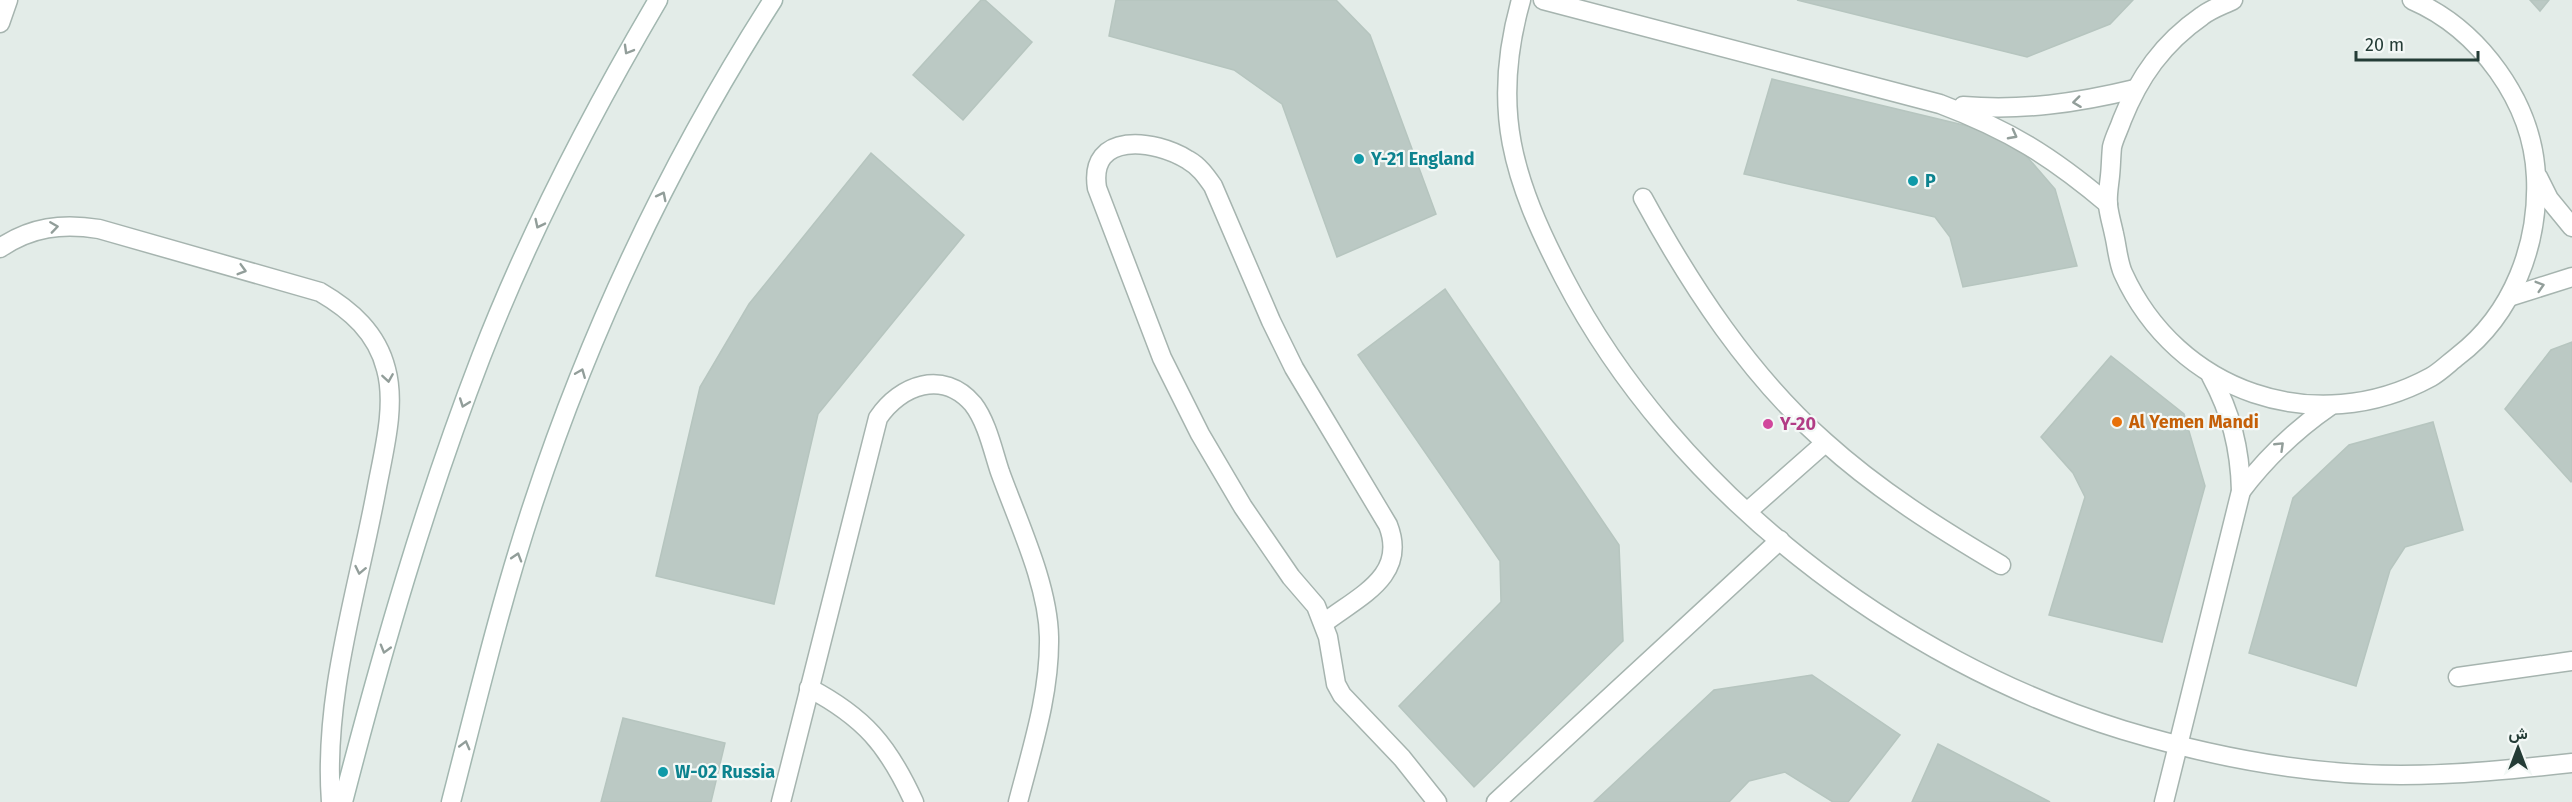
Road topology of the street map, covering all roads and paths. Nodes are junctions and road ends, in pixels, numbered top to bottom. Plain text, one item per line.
1 (8, 0) edge
2 (658, 0) edge
3 (773, 0) edge
4 (1521, 0) edge
5 (1543, 0) edge
6 (2233, 0) edge
7 (2422, 2) edge
8 (0, 23) edge
9 (2135, 89) junction
10 (1940, 104) junction
11 (2536, 174) junction
12 (1643, 198) dead end
13 (2108, 204) junction
14 (2572, 227) edge
15 (0, 248) edge
16 (2572, 277) edge
17 (2509, 297) junction
18 (2211, 376) junction
19 (2330, 406) junction
20 (1825, 443) junction
21 (2241, 490) junction
22 (1748, 511) junction
23 (1780, 540) junction
24 (2001, 566) dead end
25 (1324, 623) junction
26 (2572, 661) edge
27 (2458, 678) dead end
28 (809, 688) junction
29 (2179, 745) junction
30 (2572, 763) edge
31 (330, 802) edge
32 (343, 802) edge
33 (451, 802) edge
34 (781, 802) edge
35 (914, 802) edge
36 (1018, 802) edge
37 (1437, 802) edge
38 (1496, 802) edge
39 (2164, 802) edge

1 - 8 street
2 -> 32 street
33 -> 3 street
4 - 22 street
5 - 10 street
6 - 9 street
7 - 11 street
9 -> 10 street
9 - 13 street
10 -> 13 street
11 - 14 street
11 - 17 street
12 - 20 street
13 - 18 street
15 -> 31 street
17 -> 16 street
17 - 19 street
18 - 19 street
18 - 21 street
21 -> 19 street
20 - 22 street
20 - 24 street
21 - 29 street
22 - 23 street
23 - 29 street
23 - 38 street
25 - 25 street
25 - 37 street
26 - 27 street
28 - 34 street
28 - 35 street
28 - 36 street
29 - 30 street
29 - 39 street

